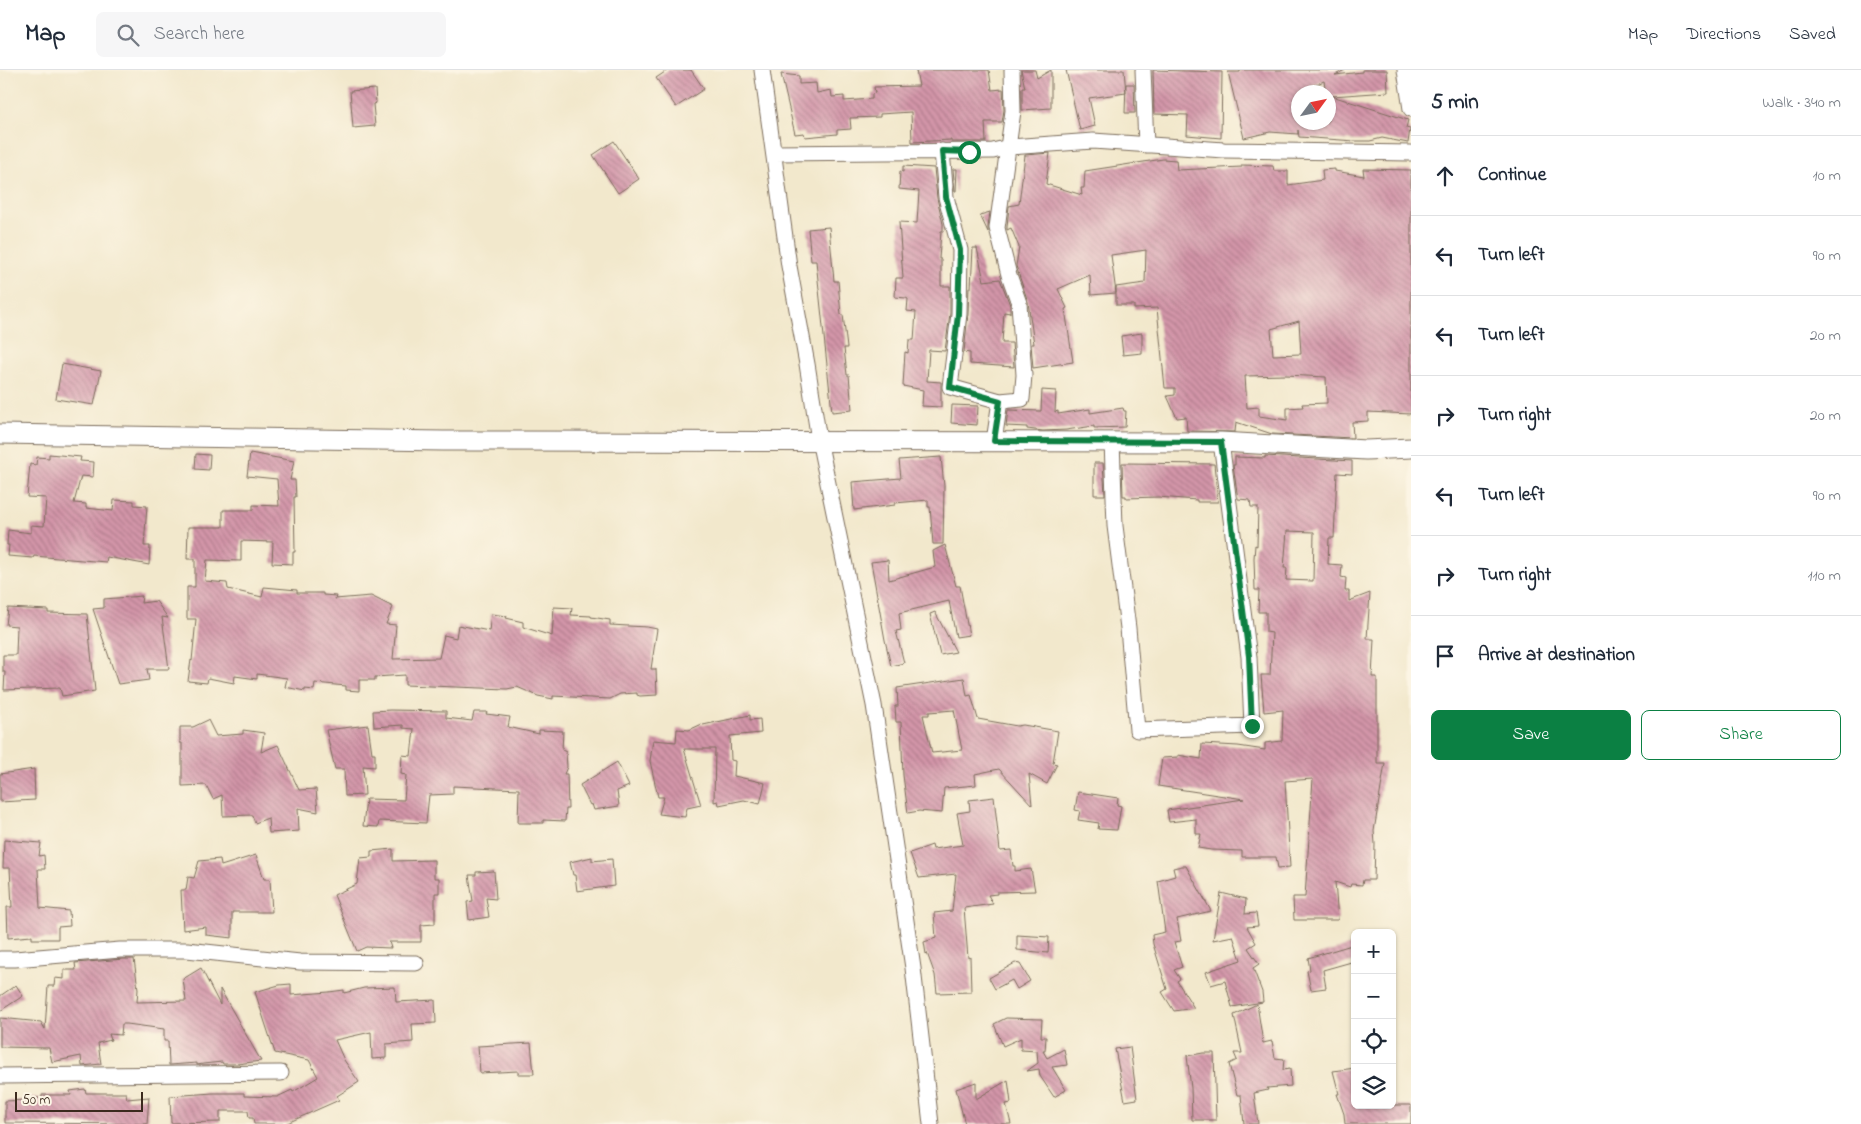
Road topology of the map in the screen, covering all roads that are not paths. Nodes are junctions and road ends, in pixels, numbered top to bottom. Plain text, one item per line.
1 (762, 70) edge
2 (1012, 70) edge
3 (1143, 70) edge
4 (1405, 70) edge
5 (1411, 109) edge
6 (1146, 145) junction
7 (1009, 147) junction
8 (942, 151) junction
9 (1411, 152) edge
10 (774, 153) junction
11 (1000, 401) junction
12 (0, 434) edge
13 (818, 440) junction
14 (994, 441) junction
15 (1112, 442) junction
16 (1221, 442) junction
17 (1411, 448) edge
18 (0, 959) edge
19 (416, 963) dead end
20 (281, 1073) dead end
21 (0, 1076) edge
22 (932, 1124) edge

1 - 10 street
2 - 7 street
3 - 6 street
4 - 5 street
6 - 7 street
6 - 9 street
7 - 8 street
7 - 11 street
8 - 10 street
8 - 11 street
10 - 13 street
11 - 14 street
12 - 13 street
13 - 14 street
13 - 22 street
14 - 15 street
15 - 16 street
15 - 16 street
16 - 17 street
18 - 19 street
20 - 21 street

